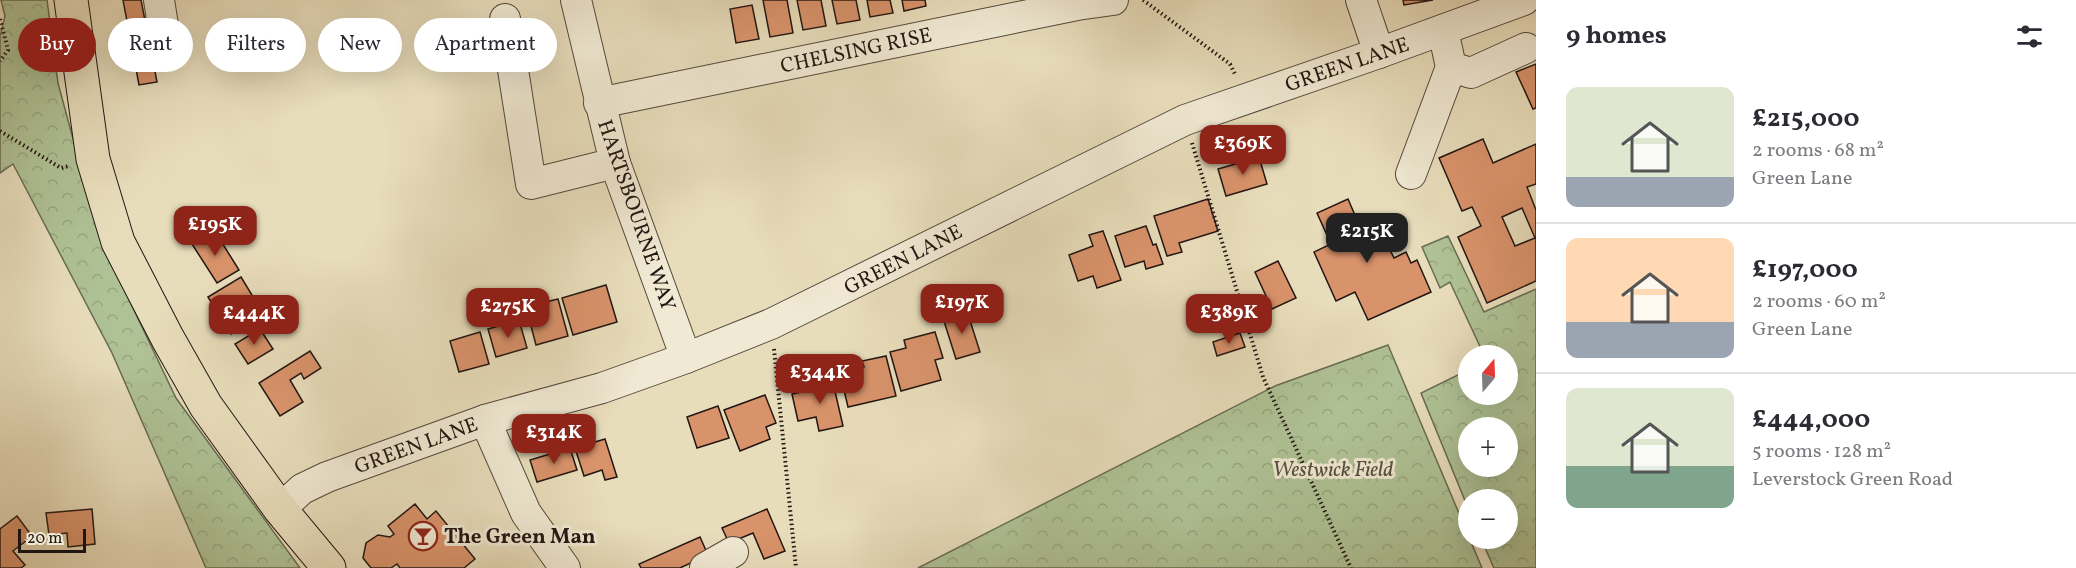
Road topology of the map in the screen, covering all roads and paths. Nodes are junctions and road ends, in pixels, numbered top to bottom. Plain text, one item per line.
1 (71, 0) edge
2 (159, 0) edge
3 (576, 0) edge
4 (1113, 0) edge
5 (1143, 0) edge
6 (1361, 0) edge
7 (1524, 0) edge
8 (1076, 2) edge
9 (162, 18) edge
10 (0, 19) edge
11 (1443, 30) junction
12 (1526, 48) dead end
13 (1378, 53) junction
14 (0, 61) edge
15 (1450, 68) junction
16 (513, 72) edge
17 (1246, 98) junction
18 (599, 103) junction
19 (1185, 120) junction
20 (0, 131) edge
21 (93, 159) junction
22 (615, 163) junction
23 (1411, 174) dead end
24 (771, 324) junction
25 (686, 358) junction
26 (485, 420) junction
27 (280, 509) junction
28 (733, 552) dead end
29 (329, 568) edge
30 (565, 568) edge
31 (705, 568) edge
32 (796, 568) edge
33 (1351, 568) edge

1 - 21 main road
2 - 9 street
3 - 18 street, HARTSBOURNE WAY
4 - 8 street, CHELSING RISE
5 - 17 path
6 - 13 street
7 - 11 street, GREEN LANE
8 - 18 street, CHELSING RISE
10 - 14 path
11 - 13 street, GREEN LANE
11 - 15 street
12 - 15 street
13 - 17 street, GREEN LANE
15 - 23 street
16 - 22 street
17 - 19 street, GREEN LANE
18 - 22 street, HARTSBOURNE WAY
19 - 24 street, GREEN LANE
19 - 33 path
20 - 21 path
21 - 27 main road
22 - 25 street, HARTSBOURNE WAY
24 - 25 street, GREEN LANE
24 - 32 path
25 - 26 street, GREEN LANE
26 - 27 street, GREEN LANE
26 - 30 street
27 - 29 main road
28 - 31 street

